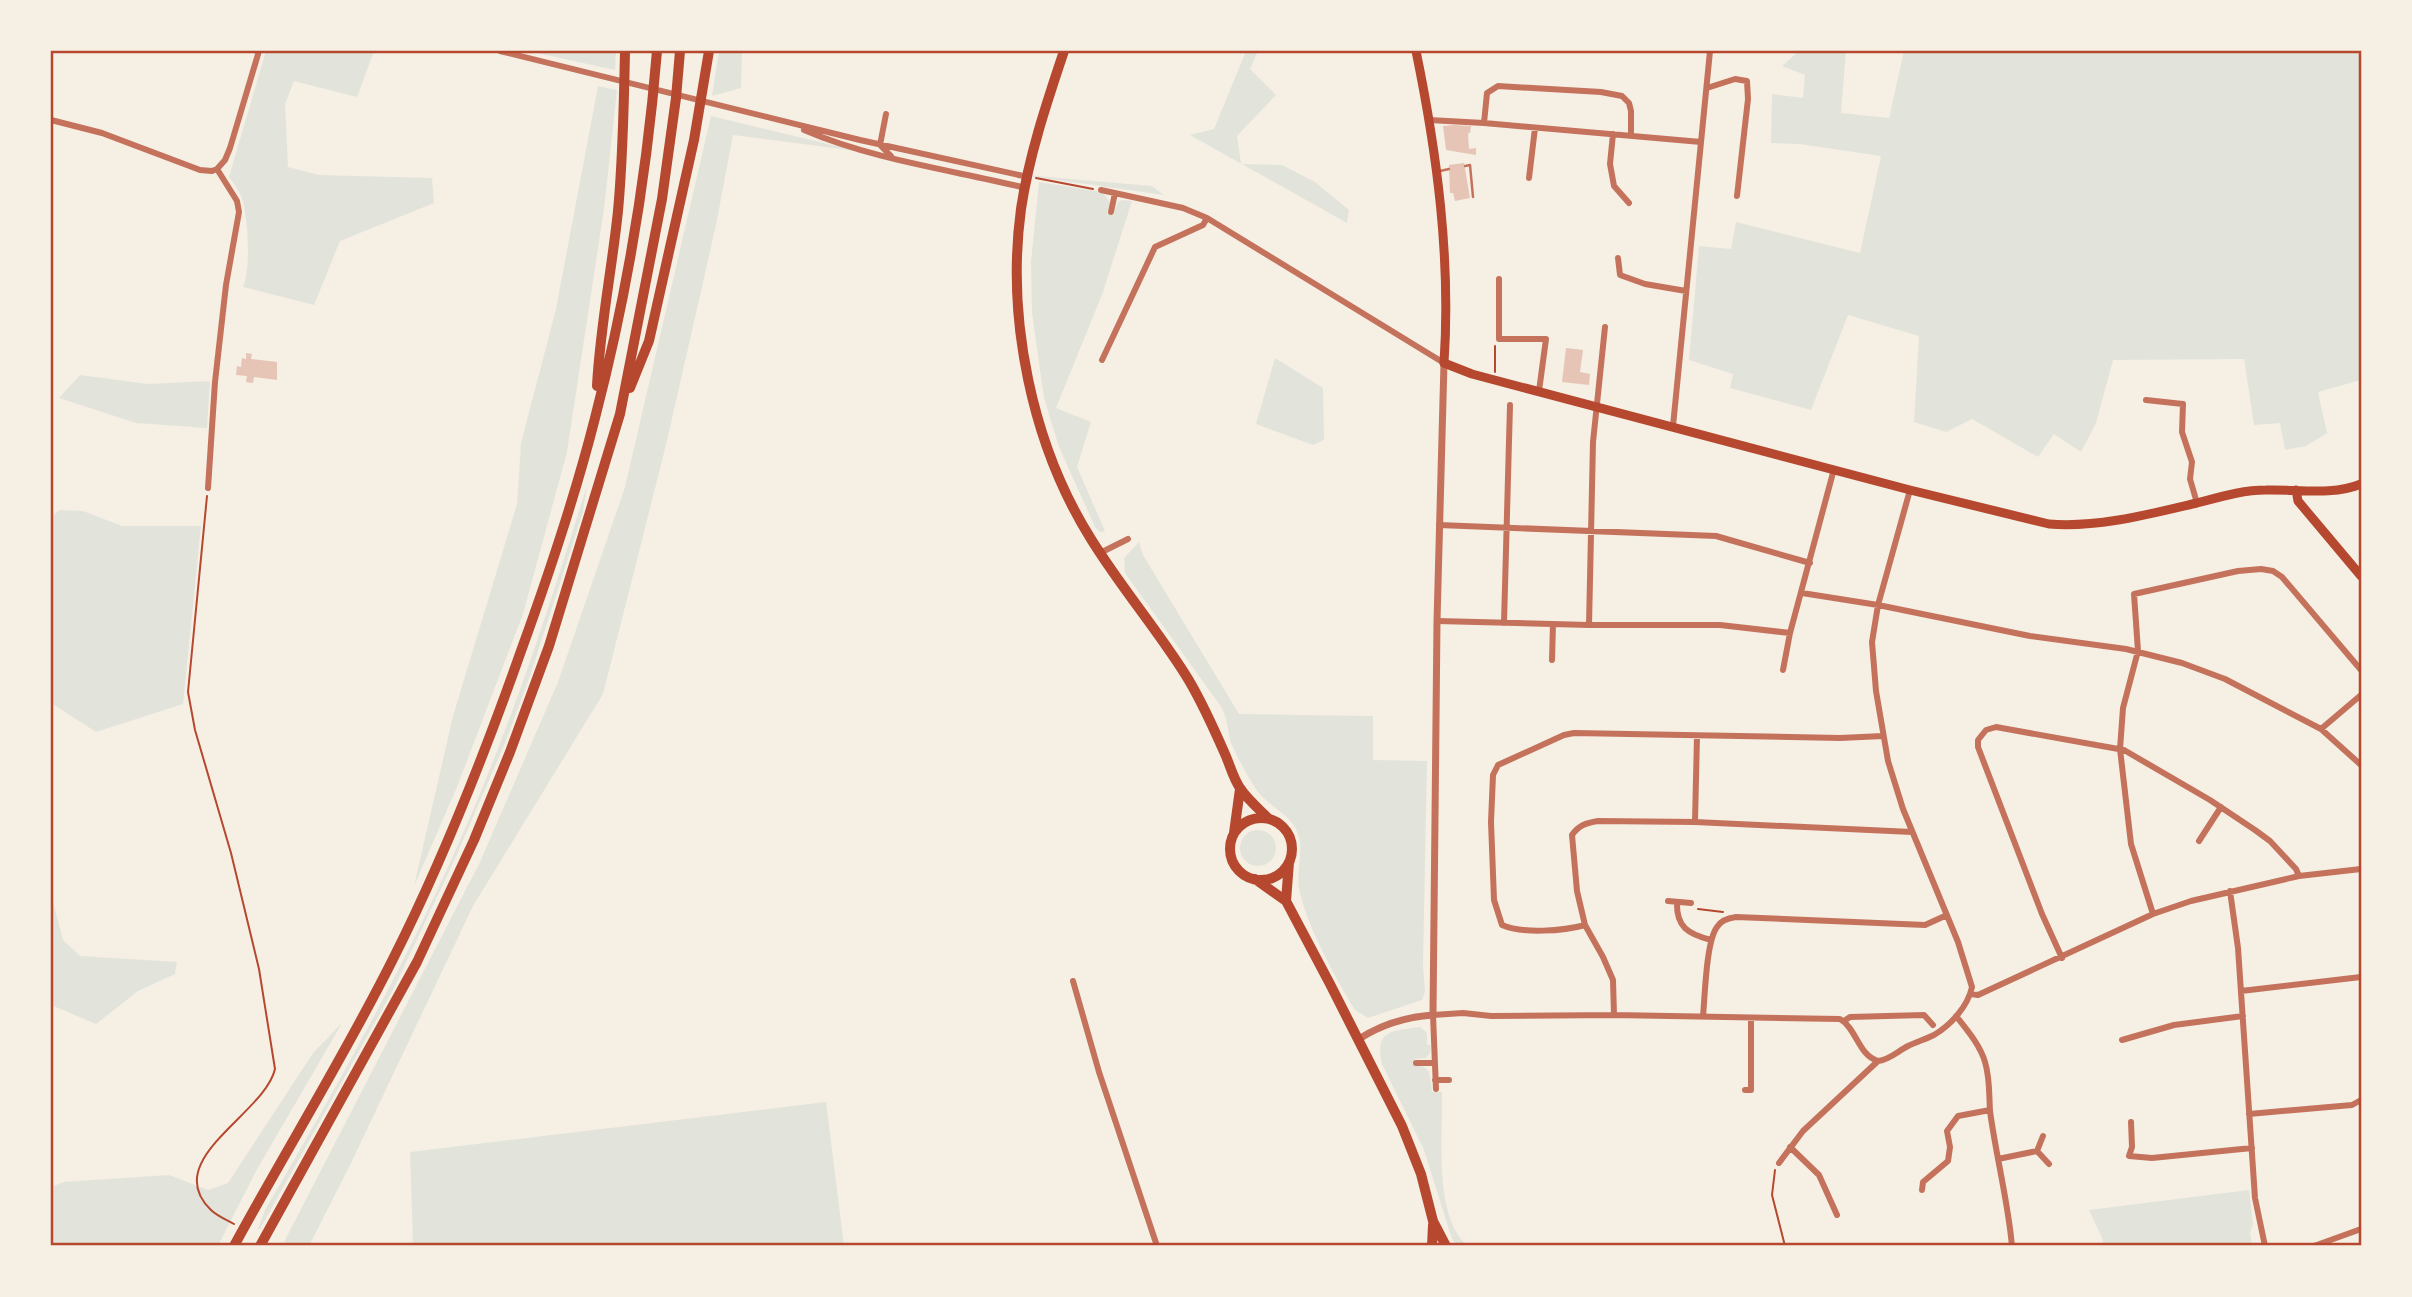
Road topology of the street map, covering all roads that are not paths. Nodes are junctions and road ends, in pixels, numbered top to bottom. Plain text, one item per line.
1 (260, 51) edge
2 (500, 51) edge
3 (625, 51) edge
4 (657, 51) edge
5 (680, 51) edge
6 (709, 51) edge
7 (1064, 51) edge
8 (1416, 51) edge
9 (1710, 51) edge
10 (1707, 88) junction
11 (886, 114) dead end
12 (51, 120) edge
13 (1429, 121) junction
14 (786, 122) junction
15 (1484, 123) junction
16 (1535, 128) junction
17 (1613, 134) junction
18 (1630, 135) junction
19 (1701, 142) junction
20 (880, 145) junction
21 (896, 159) junction
22 (1465, 166) dead end
23 (217, 169) junction
24 (1449, 169) dead end
25 (1437, 171) junction
26 (1529, 178) dead end
27 (1027, 182) junction
28 (1101, 190) road end
29 (1115, 193) junction
30 (1737, 196) dead end
31 (1473, 197) dead end
32 (1629, 203) dead end
33 (1111, 212) dead end
34 (1207, 218) junction
35 (1618, 258) dead end
36 (1499, 279) dead end
37 (1686, 291) junction
38 (1605, 327) dead end
39 (1102, 360) dead end
40 (1444, 363) junction
41 (1539, 391) junction
42 (2146, 400) dead end
43 (1510, 405) dead end
44 (1597, 406) junction
45 (620, 414) junction
46 (595, 418) junction
47 (1673, 426) junction
48 (1834, 469) junction
49 (2361, 484) edge
50 (208, 488) road end
51 (1910, 490) junction
52 (2296, 490) junction
53 (2197, 503) junction
54 (1439, 526) junction
55 (1508, 528) junction
56 (1592, 532) junction
57 (1128, 539) dead end
58 (1100, 553) junction
59 (1810, 564) junction
60 (2361, 576) edge
61 (1802, 593) junction
62 (1878, 605) junction
63 (1437, 621) junction
64 (1504, 623) junction
65 (1553, 624) junction
66 (1589, 625) junction
67 (1790, 633) junction
68 (2138, 651) junction
69 (1552, 660) dead end
70 (1783, 670) dead end
71 (2361, 670) edge
72 (2361, 695) edge
73 (2321, 729) junction
74 (1697, 736) junction
75 (1883, 736) junction
76 (2120, 749) junction
77 (2361, 765) edge
78 (1240, 789) junction
79 (2221, 807) junction
80 (1269, 819) junction
81 (1695, 822) junction
82 (1912, 832) junction
83 (1234, 833) junction
84 (2199, 841) dead end
85 (1289, 862) junction
86 (2361, 869) edge
87 (2299, 876) junction
88 (1255, 879) junction
89 (2230, 891) junction
90 (1286, 901) junction
91 (1668, 901) dead end
92 (1677, 902) junction
93 (1691, 903) road end
94 (2153, 914) junction
95 (1947, 915) junction
96 (1585, 925) junction
97 (1712, 940) junction
98 (2062, 958) junction
99 (2361, 977) edge
100 (1073, 981) dead end
101 (2241, 991) junction
102 (1971, 994) junction
103 (1433, 1015) junction
104 (1614, 1015) junction
105 (1703, 1016) junction
106 (1956, 1016) junction
107 (2243, 1016) junction
108 (1751, 1019) junction
109 (1844, 1021) junction
110 (1933, 1025) dead end
111 (1359, 1039) junction
112 (2122, 1040) dead end
113 (1878, 1061) junction
114 (1416, 1063) dead end
115 (1435, 1063) junction
116 (1435, 1080) junction
117 (1449, 1080) dead end
118 (1436, 1089) dead end
119 (1745, 1090) dead end
120 (2361, 1100) edge
121 (1990, 1110) junction
122 (2249, 1114) junction
123 (2131, 1122) dead end
124 (2043, 1136) dead end
125 (1790, 1147) junction
126 (2252, 1149) junction
127 (2037, 1151) junction
128 (1998, 1158) junction
129 (1779, 1163) road end
130 (2049, 1164) dead end
131 (1922, 1190) dead end
132 (1837, 1215) dead end
133 (1433, 1221) junction
134 (2361, 1229) edge
135 (234, 1245) edge
136 (260, 1246) edge
137 (1157, 1246) edge
138 (1433, 1246) edge
139 (1446, 1246) edge
140 (2012, 1246) edge
141 (2265, 1246) edge
142 (2314, 1246) edge

1 - 23 street
2 - 14 street
3 - 46 highway
4 - 46 highway
5 - 45 highway
6 - 45 highway
7 - 27 main road
8 - 13 main road
9 - 10 street
10 - 19 street
10 - 30 street
11 - 20 street
12 - 23 street
13 - 15 street
13 - 25 main road
14 - 20 street
14 - 21 street
15 - 16 street
15 - 18 street
16 - 17 street
16 - 26 street
17 - 18 street
17 - 32 street
18 - 19 street
19 - 37 street
20 - 21 street
20 - 27 street
21 - 27 street
22 - 31 lane
23 - 50 street
24 - 25 lane
25 - 40 main road
27 - 58 main road
28 - 29 street
29 - 33 street
29 - 34 street
34 - 39 street
34 - 40 street
35 - 37 street
36 - 41 street
37 - 47 street
38 - 44 street
40 - 41 main road
40 - 54 street
41 - 44 main road
42 - 53 street
43 - 55 street
44 - 47 main road
44 - 56 street
45 - 136 highway
46 - 135 highway
47 - 48 main road
48 - 51 main road
48 - 59 street
49 - 52 main road
51 - 53 main road
51 - 62 street
52 - 53 main road
52 - 60 main road
54 - 55 street
54 - 63 street
55 - 56 street
55 - 64 street
56 - 59 street
56 - 66 street
57 - 58 street
58 - 78 main road
59 - 61 street
61 - 62 street
61 - 67 street
62 - 68 street
62 - 75 street
63 - 64 street
63 - 103 street
64 - 65 street
65 - 66 street
65 - 69 street
66 - 67 street
67 - 70 street
68 - 71 street
68 - 73 street
68 - 76 street
72 - 73 street
73 - 77 street
74 - 75 street
74 - 81 street
74 - 96 street
75 - 82 street
76 - 79 street
76 - 94 street
76 - 98 street
78 - 80 main road
78 - 83 main road
79 - 84 street
79 - 87 street
80 - 83 main road
80 - 85 main road
81 - 82 street
81 - 96 street
82 - 95 street
83 - 88 main road
85 - 88 main road
85 - 90 main road
86 - 87 street
87 - 89 street
88 - 90 main road
89 - 94 street
89 - 101 street
90 - 111 main road
91 - 92 street
92 - 93 street
92 - 97 street
94 - 98 street
95 - 97 street
95 - 102 street
96 - 104 street
97 - 105 street
98 - 102 street
99 - 101 street
100 - 137 street
101 - 107 street
102 - 106 street
103 - 104 street
103 - 111 street
103 - 115 street
104 - 105 street
105 - 108 street
106 - 113 street
106 - 121 street
107 - 112 street
107 - 122 street
108 - 109 street
108 - 119 street
109 - 110 street
109 - 113 street
111 - 133 main road
113 - 125 street
114 - 115 street
115 - 116 street
116 - 117 street
116 - 118 street
120 - 122 street
121 - 128 street
121 - 131 street
122 - 126 street
123 - 126 street
124 - 127 street
125 - 129 street
125 - 132 street
126 - 141 street
127 - 128 street
127 - 130 street
128 - 140 street
133 - 138 main road
133 - 139 main road
134 - 142 street

